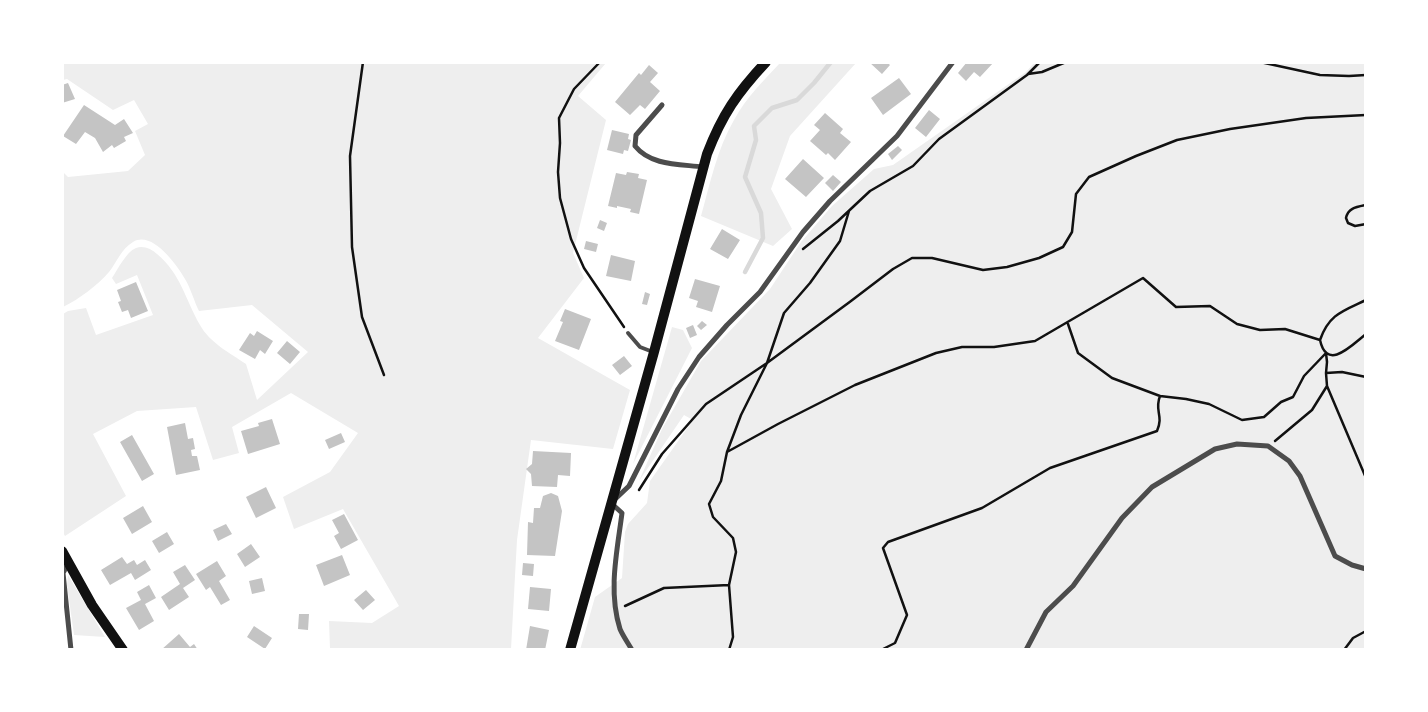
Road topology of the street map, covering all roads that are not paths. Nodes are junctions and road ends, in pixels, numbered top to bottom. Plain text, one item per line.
1 (766, 62) edge
2 (953, 62) edge
3 (662, 105) dead end
4 (702, 167) junction
5 (628, 333) road end
6 (654, 352) junction
7 (611, 503) junction
8 (62, 551) edge
9 (68, 564) junction
10 (1366, 570) edge
11 (62, 635) edge
12 (69, 635) junction
13 (71, 650) edge
14 (123, 650) edge
15 (570, 650) edge
16 (632, 650) edge
17 (1026, 650) edge

1 - 4 main road
2 - 7 street
3 - 4 street
4 - 6 main road
5 - 6 lane
6 - 7 main road
7 - 15 main road
7 - 16 street
8 - 9 main road
9 - 12 street
9 - 14 main road
10 - 17 street
11 - 12 street
12 - 13 street

